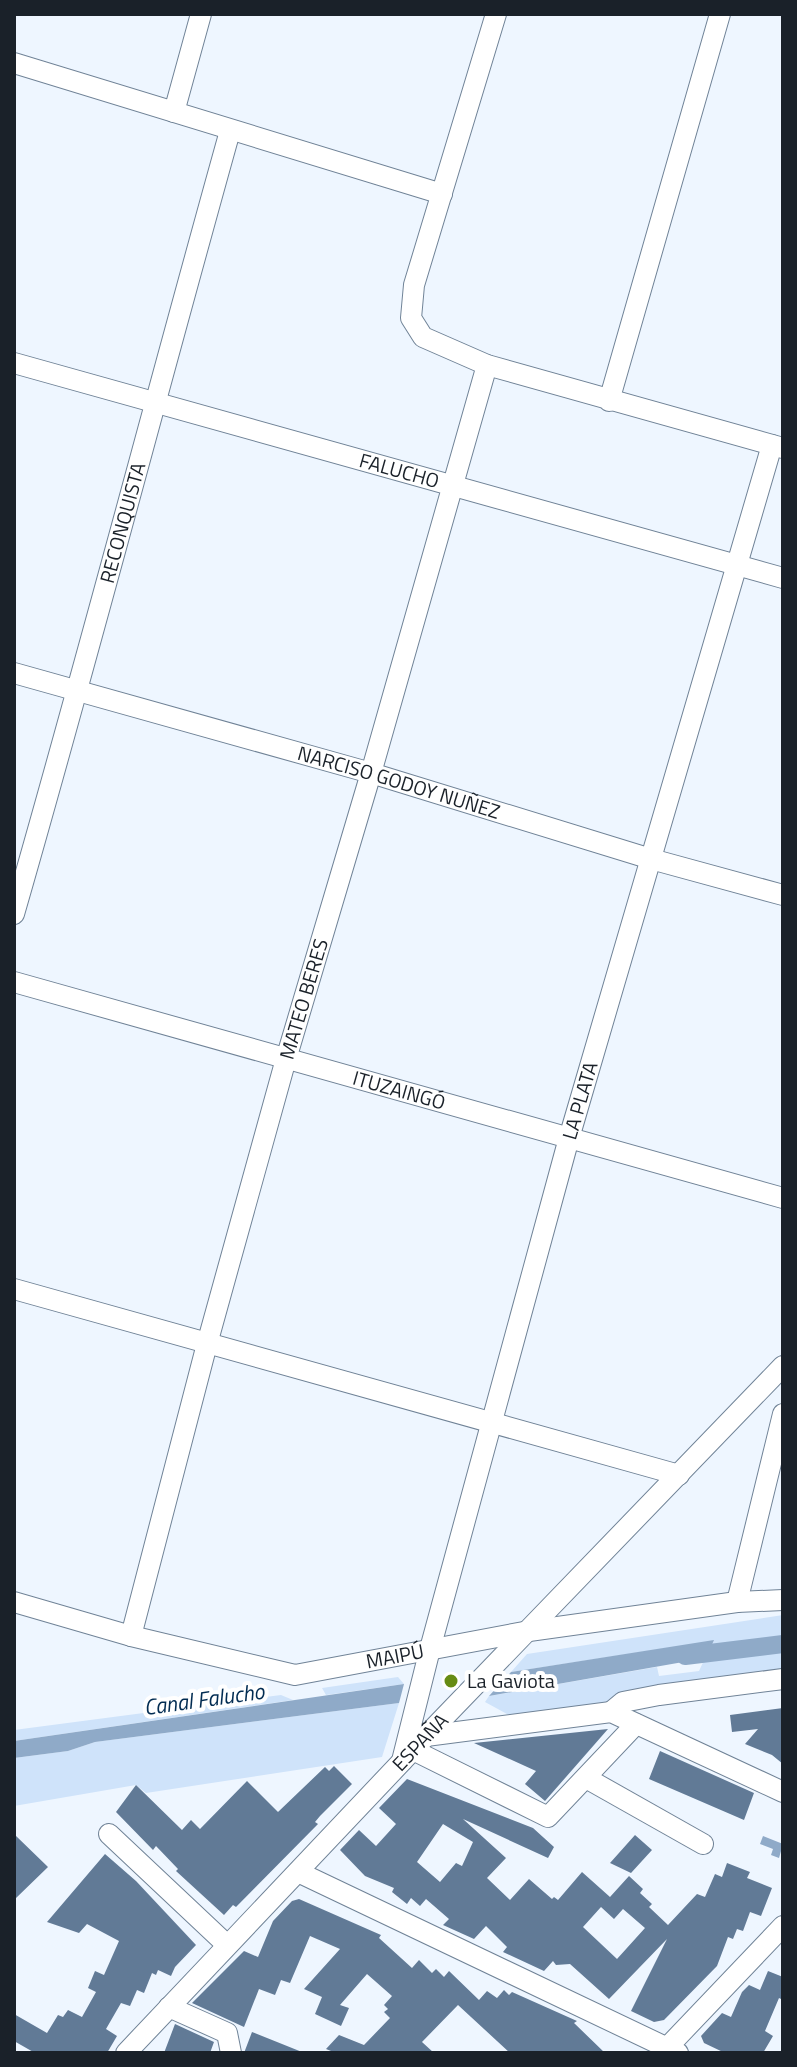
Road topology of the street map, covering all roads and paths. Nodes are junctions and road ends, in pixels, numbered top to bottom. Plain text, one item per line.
1 (201, 14) edge
2 (496, 14) edge
3 (720, 14) edge
4 (14, 63) edge
5 (174, 112) junction
6 (230, 131) junction
7 (442, 194) junction
8 (14, 363) edge
9 (487, 365) junction
10 (155, 401) junction
11 (609, 401) junction
12 (778, 447) edge
13 (452, 484) junction
14 (739, 566) junction
15 (783, 578) edge
16 (14, 673) edge
17 (78, 690) junction
18 (371, 773) junction
19 (651, 859) junction
20 (783, 895) edge
21 (14, 914) edge
22 (14, 982) edge
23 (286, 1059) junction
24 (569, 1138) junction
25 (783, 1198) edge
26 (14, 1289) edge
27 (207, 1344) junction
28 (783, 1366) edge
29 (783, 1414) edge
30 (493, 1425) junction
31 (679, 1475) junction
32 (783, 1600) edge
33 (14, 1602) edge
34 (737, 1602) junction
35 (529, 1631) junction
36 (131, 1636) junction
37 (430, 1649) junction
38 (783, 1679) edge
39 (611, 1712) junction
40 (636, 1724) junction
41 (414, 1749) junction
42 (586, 1778) junction
43 (783, 1792) edge
44 (109, 1834) dead end
45 (703, 1844) dead end
46 (298, 1872) junction
47 (783, 1926) edge
48 (227, 1945) junction
49 (169, 2007) junction
50 (669, 2051) edge
51 (126, 2053) edge
52 (231, 2053) edge

1 - 5 street
2 - 7 street
3 - 11 street
4 - 5 street
5 - 6 street
6 - 7 street
6 - 10 street, RECONQUISTA
7 - 9 street
8 - 10 street, FALUCHO
9 - 11 street
9 - 13 street, MATEO BERES
10 - 13 street, FALUCHO
10 - 17 street, RECONQUISTA
11 - 12 street
12 - 14 street, LA PLATA
13 - 14 street, FALUCHO
13 - 18 street, MATEO BERES
14 - 15 street, FALUCHO
14 - 19 street, LA PLATA
16 - 17 street, NARCISO GODOY NUÑEZ
17 - 18 street, NARCISO GODOY NUÑEZ
17 - 21 street, RECONQUISTA
18 - 19 street, NARCISO GODOY NUÑEZ
18 - 23 street, MATEO BERES
19 - 20 street, NARCISO GODOY NUÑEZ
19 - 24 street, LA PLATA
22 - 23 street, ITUZAINGÓ
23 - 24 street, ITUZAINGÓ
23 - 27 street, MATEO BERES
24 - 25 street, ITUZAINGÓ
24 - 30 street, LA PLATA
26 - 27 street
27 - 30 street
27 - 36 street, MATEO BERES
28 - 31 street, ESPAÑA
29 - 34 street
30 - 31 street
30 - 37 street, LA PLATA
31 - 35 street, ESPAÑA
32 - 34 street, MAIPÚ
33 - 36 street, MAIPÚ
34 - 35 street, MAIPÚ
35 - 37 street, MAIPÚ
35 - 41 street, ESPAÑA
36 - 37 street, MAIPÚ
37 - 41 street, LA PLATA
38 - 39 street
39 - 40 street
39 - 41 street
40 - 42 street
40 - 43 street
41 - 42 street
41 - 46 street, ESPAÑA
42 - 45 street
44 - 48 street
46 - 48 street, ESPAÑA
46 - 50 street
47 - 50 street
48 - 49 street, ESPAÑA
49 - 51 street, ESPAÑA
49 - 52 street

